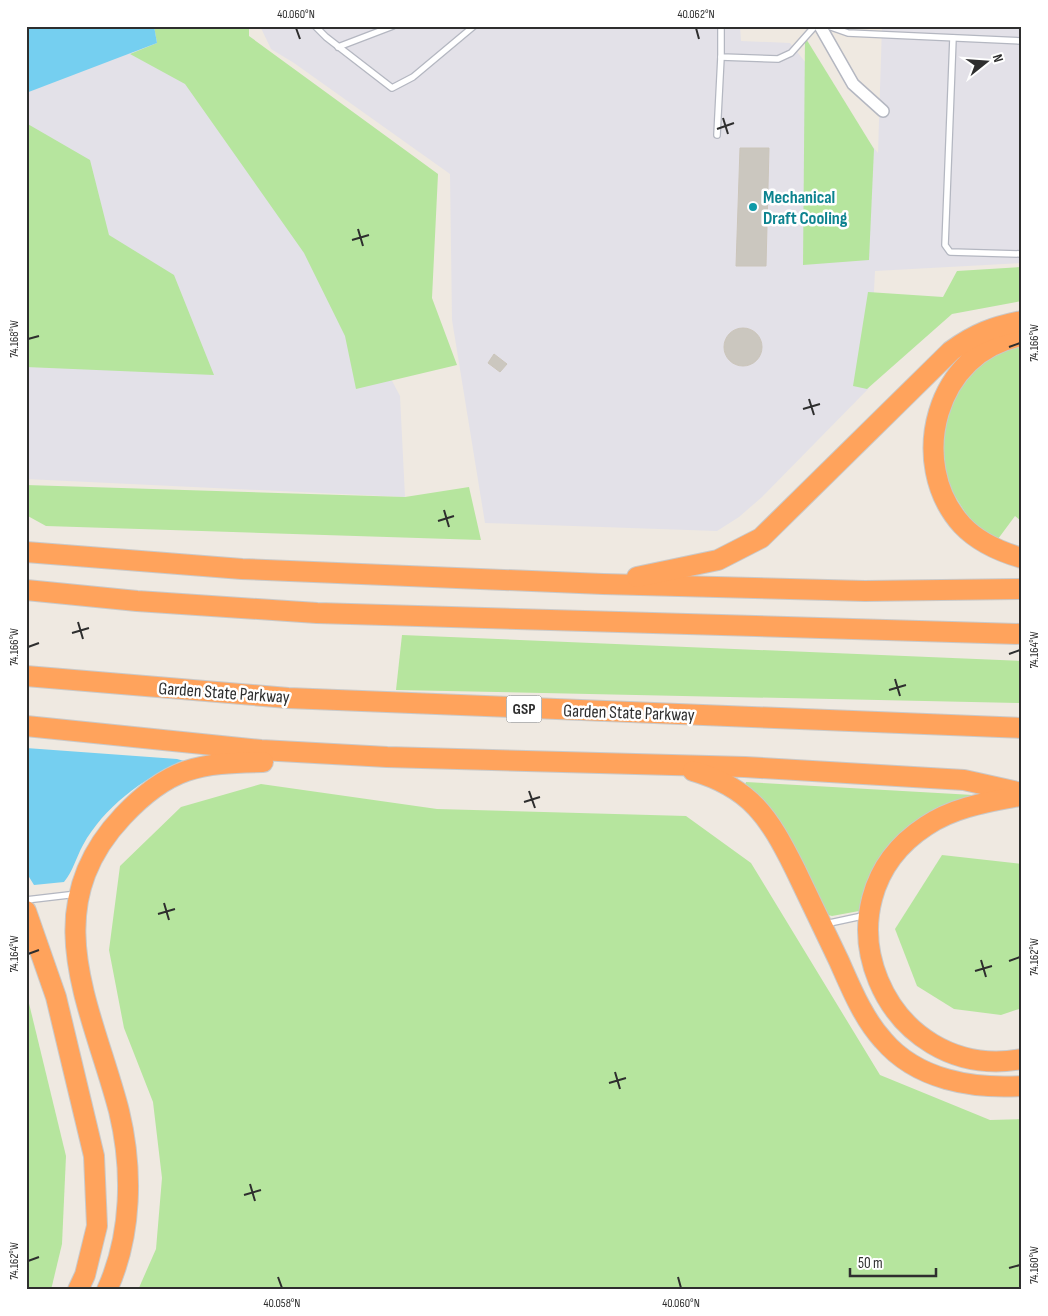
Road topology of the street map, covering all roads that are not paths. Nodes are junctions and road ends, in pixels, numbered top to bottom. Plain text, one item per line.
1 (315, 26) edge
2 (393, 26) edge
3 (474, 26) edge
4 (720, 26) edge
5 (815, 26) edge
6 (820, 26) edge
7 (828, 26) edge
8 (953, 38) junction
9 (1022, 41) edge
10 (338, 47) junction
11 (721, 57) junction
12 (883, 111) dead end
13 (717, 135) dead end
14 (1022, 254) edge
15 (1022, 321) edge
16 (1022, 336) edge
17 (26, 547) edge
18 (26, 552) edge
19 (57, 555) junction
20 (1022, 558) edge
21 (603, 584) junction
22 (1022, 589) edge
23 (26, 590) edge
24 (1022, 634) edge
25 (26, 676) edge
26 (26, 726) edge
27 (1022, 728) edge
28 (387, 757) junction
29 (669, 765) junction
30 (1022, 794) edge
31 (79, 894) junction
32 (26, 900) edge
33 (26, 911) edge
34 (869, 915) junction
35 (822, 925) junction
36 (1022, 1059) edge
37 (1022, 1086) edge
38 (78, 1290) edge
39 (107, 1290) edge

1 - 10 lane
2 - 10 lane
3 - 10 lane
4 - 11 lane
5 - 11 lane
6 - 12 street
7 - 8 lane
8 - 9 lane
8 - 14 lane
11 - 13 lane
15 - 21 highway
16 - 20 highway
17 - 19 highway
18 - 19 highway
19 - 21 highway
21 - 22 highway
23 - 24 highway
25 - 27 highway, Garden State Parkway / GSP
26 - 28 highway
28 - 29 highway
28 - 31 highway
29 - 30 highway
29 - 35 highway
30 - 34 highway
31 - 32 lane
31 - 39 highway
33 - 38 highway
34 - 35 lane
34 - 36 highway
35 - 37 highway

